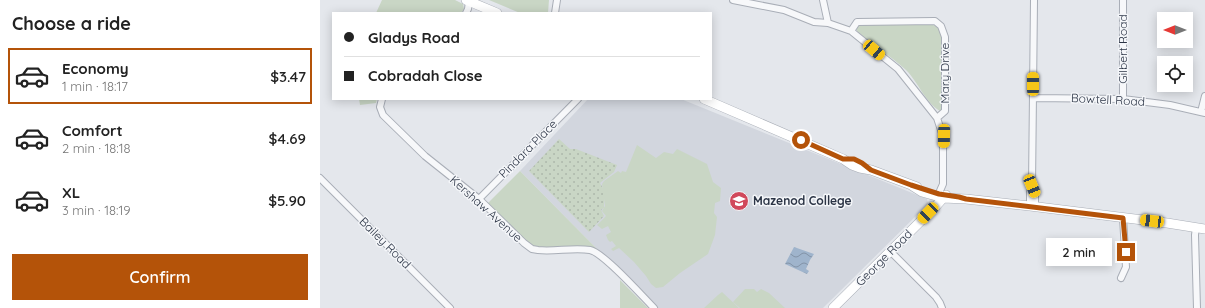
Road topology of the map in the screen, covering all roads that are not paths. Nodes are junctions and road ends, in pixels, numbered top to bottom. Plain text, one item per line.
1 (733, 0) edge
2 (823, 0) edge
3 (1034, 0) edge
4 (1123, 0) edge
5 (471, 2) edge
6 (557, 2) edge
7 (467, 12) edge
8 (470, 12) edge
9 (495, 12) edge
10 (556, 12) edge
11 (559, 12) edge
12 (828, 23) junction
13 (851, 30) junction
14 (1205, 96) edge
15 (1033, 98) junction
16 (1123, 99) junction
17 (382, 100) edge
18 (577, 100) edge
19 (706, 100) edge
20 (1203, 113) edge
21 (937, 118) junction
22 (320, 178) edge
23 (941, 196) junction
24 (479, 199) junction
25 (1033, 206) junction
26 (1123, 218) junction
27 (1201, 228) edge
28 (890, 251) junction
29 (1122, 278) dead end
30 (450, 308) edge
31 (654, 308) edge
32 (833, 308) edge
33 (942, 308) edge
34 (1197, 308) edge

1 - 12 street
2 - 12 street
3 - 15 street
4 - 16 street, Gilbert Road
5 - 7 street
5 - 8 street
5 - 9 street
6 - 10 street
6 - 11 street
12 - 13 street
13 - 21 street
13 - 21 street, Mary Drive
14 - 20 street
15 - 16 street, Bowtell Road
15 - 25 street
16 - 20 street, Bowtell Road
17 - 24 street, Kershaw Avenue
18 - 24 street, Pindara Place
19 - 23 street
21 - 23 street
22 - 30 street, Bailey Road
23 - 25 street
23 - 28 street, George Road
24 - 31 street, Kershaw Avenue
25 - 26 street
26 - 27 street
26 - 29 street
27 - 34 street
28 - 32 street, George Road
28 - 33 street

